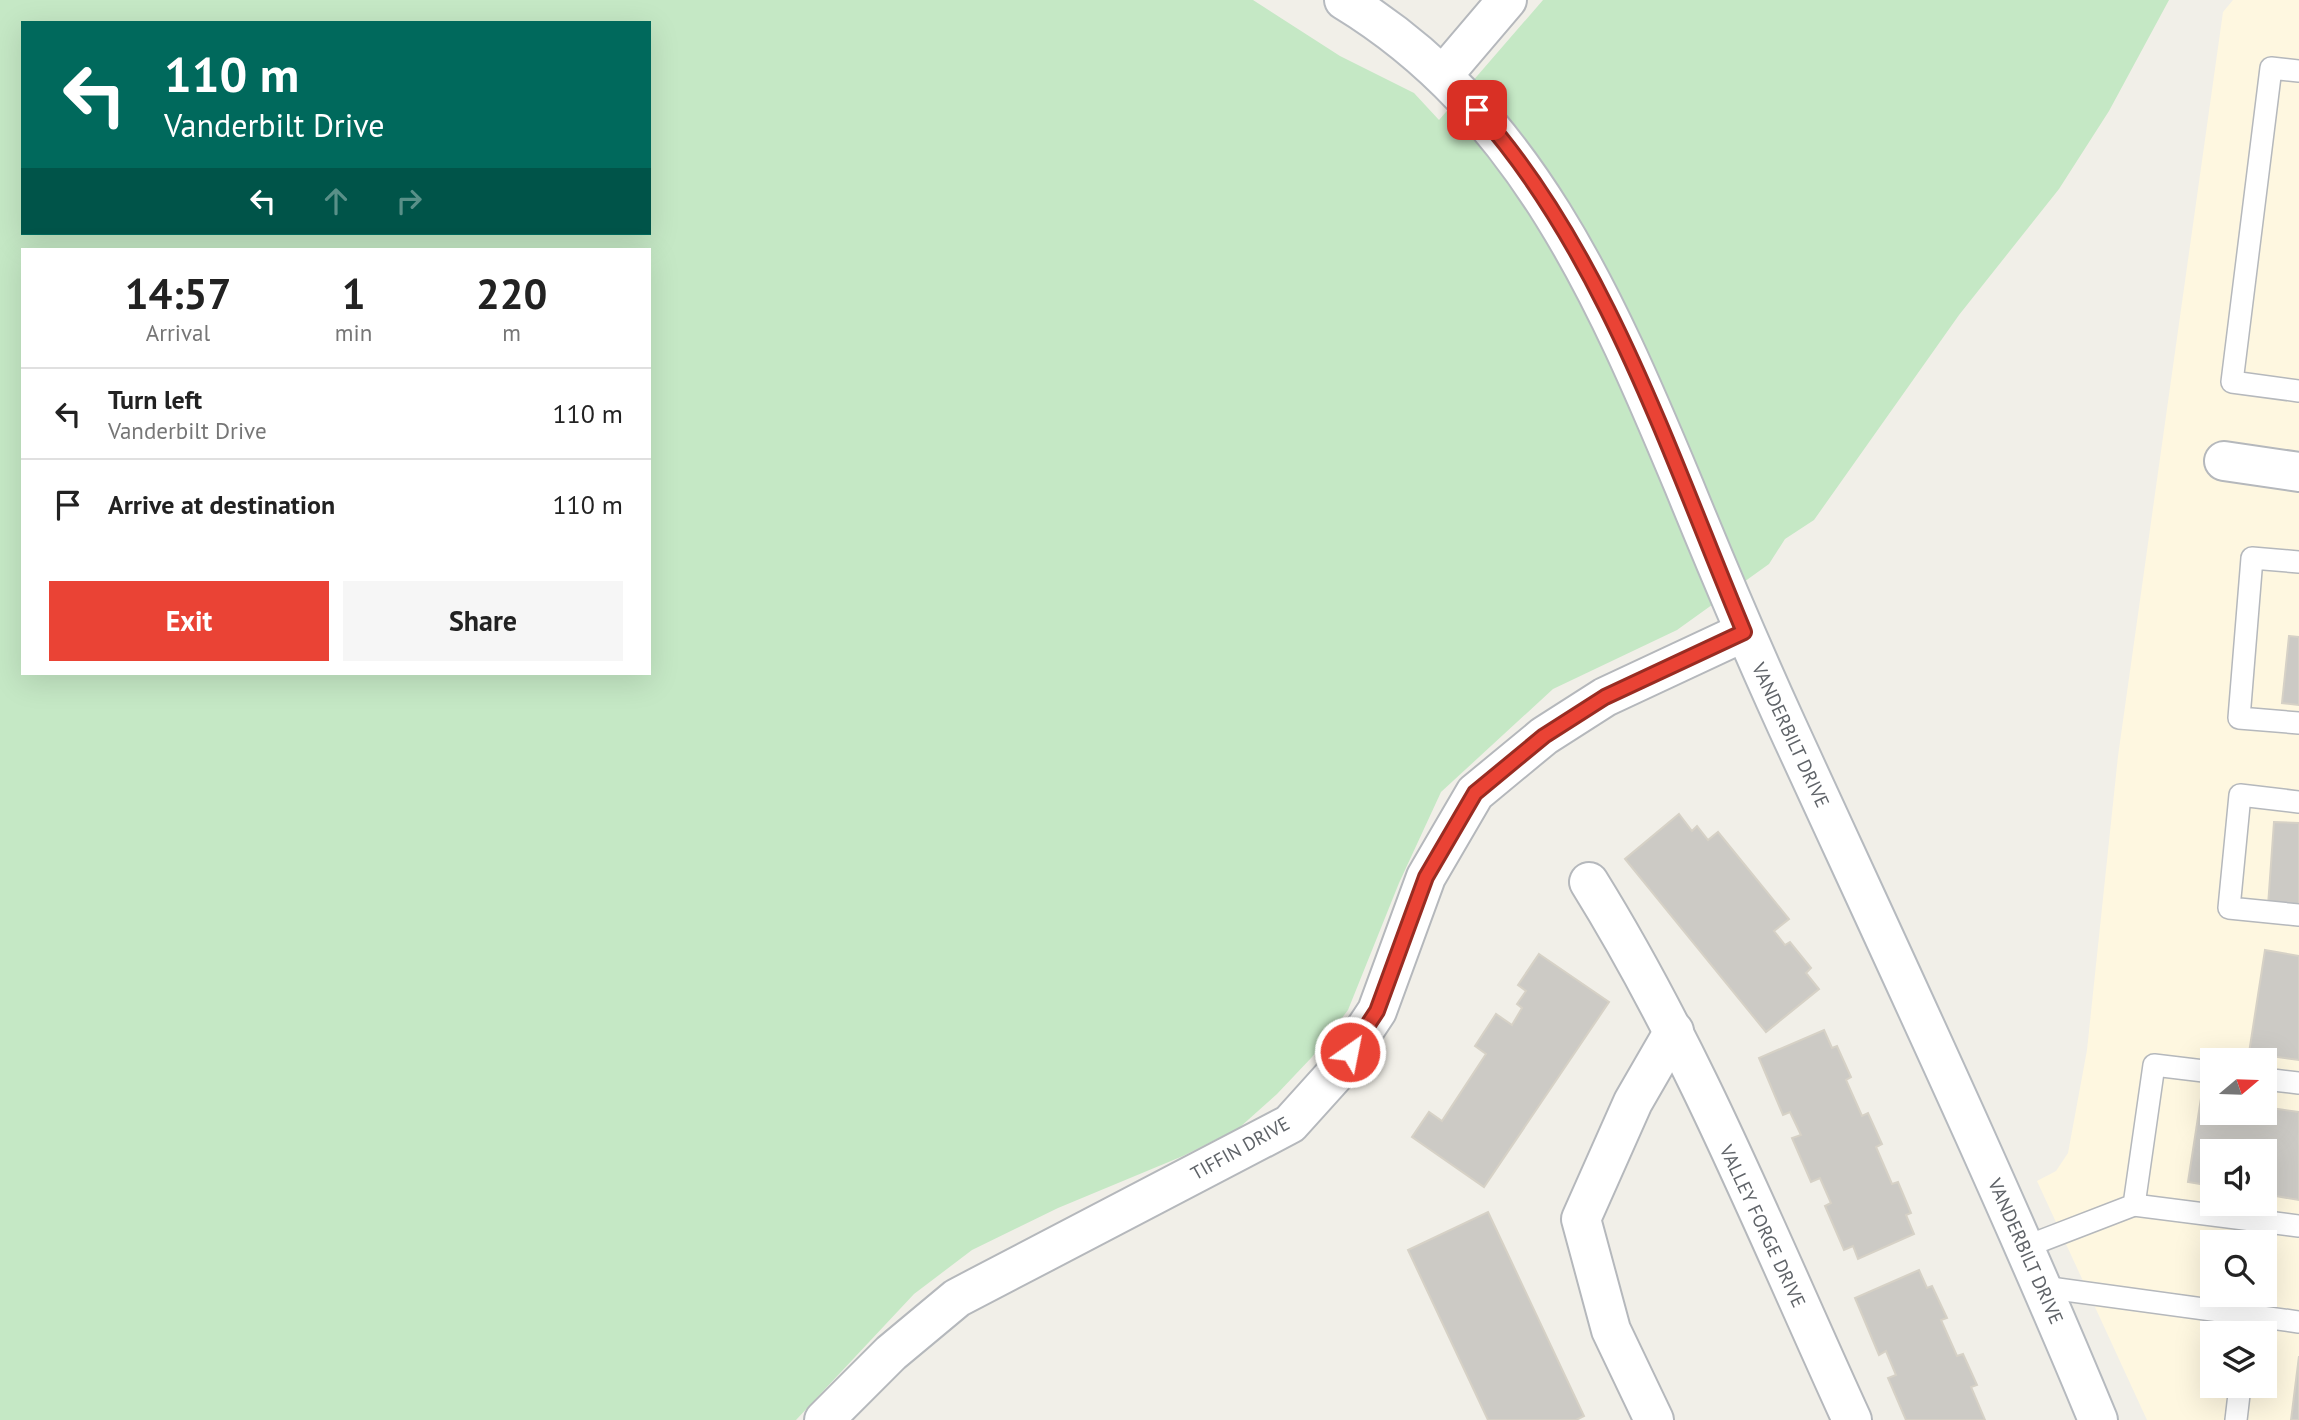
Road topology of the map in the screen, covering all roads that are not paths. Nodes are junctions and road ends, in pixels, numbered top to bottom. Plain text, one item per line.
1 (1344, 0) edge
2 (1507, 0) edge
3 (2299, 71) edge
4 (1444, 74) junction
5 (2299, 391) edge
6 (2224, 461) dead end
7 (2299, 472) edge
8 (2299, 562) edge
9 (1744, 632) junction
10 (2299, 723) edge
11 (2299, 802) edge
12 (1589, 882) dead end
13 (2299, 915) edge
14 (1674, 1031) junction
15 (2200, 1071) edge
16 (2277, 1080) edge
17 (2299, 1083) edge
18 (2134, 1205) junction
19 (2299, 1226) edge
20 (2025, 1247) junction
21 (2043, 1287) junction
22 (2230, 1321) edge
23 (2299, 1322) edge
24 (2277, 1323) edge
25 (2239, 1398) edge
26 (824, 1420) edge
27 (1654, 1420) edge
28 (1852, 1420) edge
29 (2098, 1420) edge
30 (2236, 1420) edge

1 - 4 street, VANDERBILT DRIVE
2 - 4 street
3 - 5 lane
4 - 9 street, VANDERBILT DRIVE
6 - 7 street
8 - 10 lane
9 - 20 street, VANDERBILT DRIVE
9 - 26 street, TIFFIN DRIVE
11 - 13 lane
12 - 14 street, VALLEY FORGE DRIVE
14 - 27 street
14 - 28 street, VALLEY FORGE DRIVE
15 - 18 lane
16 - 17 lane
18 - 19 lane
18 - 20 lane
20 - 21 street, VANDERBILT DRIVE
21 - 22 lane
21 - 29 street, VANDERBILT DRIVE
23 - 24 lane
25 - 30 lane

